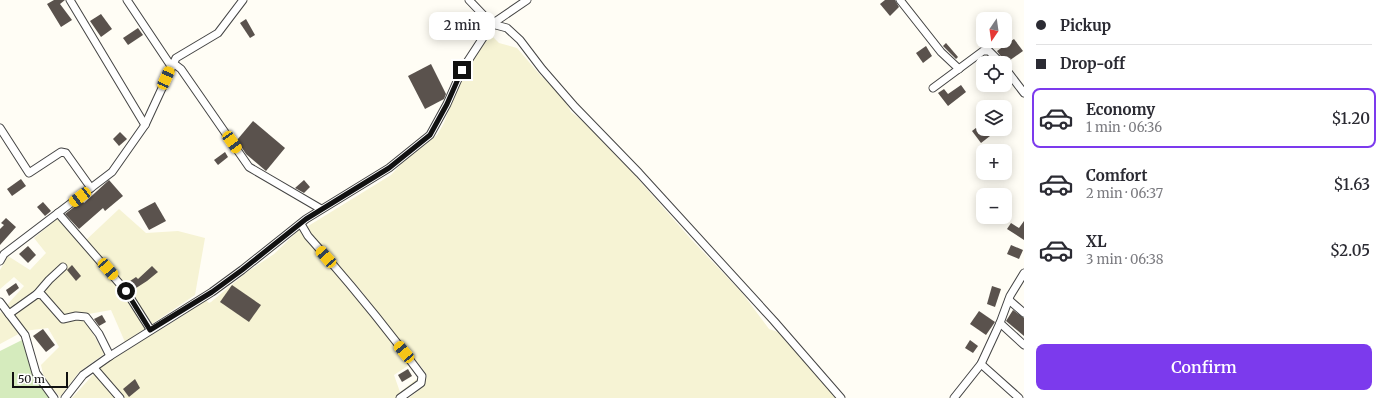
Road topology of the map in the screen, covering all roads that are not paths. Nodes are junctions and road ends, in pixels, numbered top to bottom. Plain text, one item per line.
1 (70, 0) edge
2 (127, 0) edge
3 (244, 0) edge
4 (469, 0) edge
5 (527, 0) edge
6 (900, 0) edge
7 (492, 24) junction
8 (976, 56) edge
9 (976, 56) edge
10 (994, 56) edge
11 (172, 65) junction
12 (959, 69) junction
13 (1012, 77) edge
14 (933, 88) dead end
15 (1024, 93) edge
16 (145, 125) junction
17 (0, 128) edge
18 (91, 188) junction
19 (321, 209) junction
20 (58, 213) junction
21 (301, 224) junction
22 (0, 261) edge
23 (63, 267) dead end
24 (1024, 274) edge
25 (37, 294) junction
26 (1009, 300) junction
27 (0, 302) edge
28 (1024, 312) edge
29 (9, 314) junction
30 (1000, 324) junction
31 (150, 330) junction
32 (1024, 345) edge
33 (110, 356) junction
34 (981, 364) junction
35 (94, 368) junction
36 (1017, 397) edge
37 (54, 398) edge
38 (65, 398) edge
39 (120, 398) edge
40 (400, 398) edge
41 (841, 398) edge
42 (954, 398) edge

1 - 16 street
2 - 11 street
3 - 11 street
4 - 7 street
5 - 7 street
6 - 12 street
7 - 19 street
7 - 41 street
8 - 12 street
9 - 10 street
11 - 16 street
11 - 19 street
12 - 14 street
13 - 15 street
16 - 18 street
17 - 18 street
18 - 20 street
19 - 21 street
20 - 22 street
20 - 31 street
21 - 31 street
21 - 40 street
23 - 25 street
24 - 26 street
25 - 29 street
25 - 33 street
26 - 28 street
26 - 30 street
27 - 29 street
29 - 37 street
30 - 32 street
30 - 34 street
31 - 33 street
33 - 35 street
34 - 36 street
34 - 42 street
35 - 38 street
35 - 39 street

